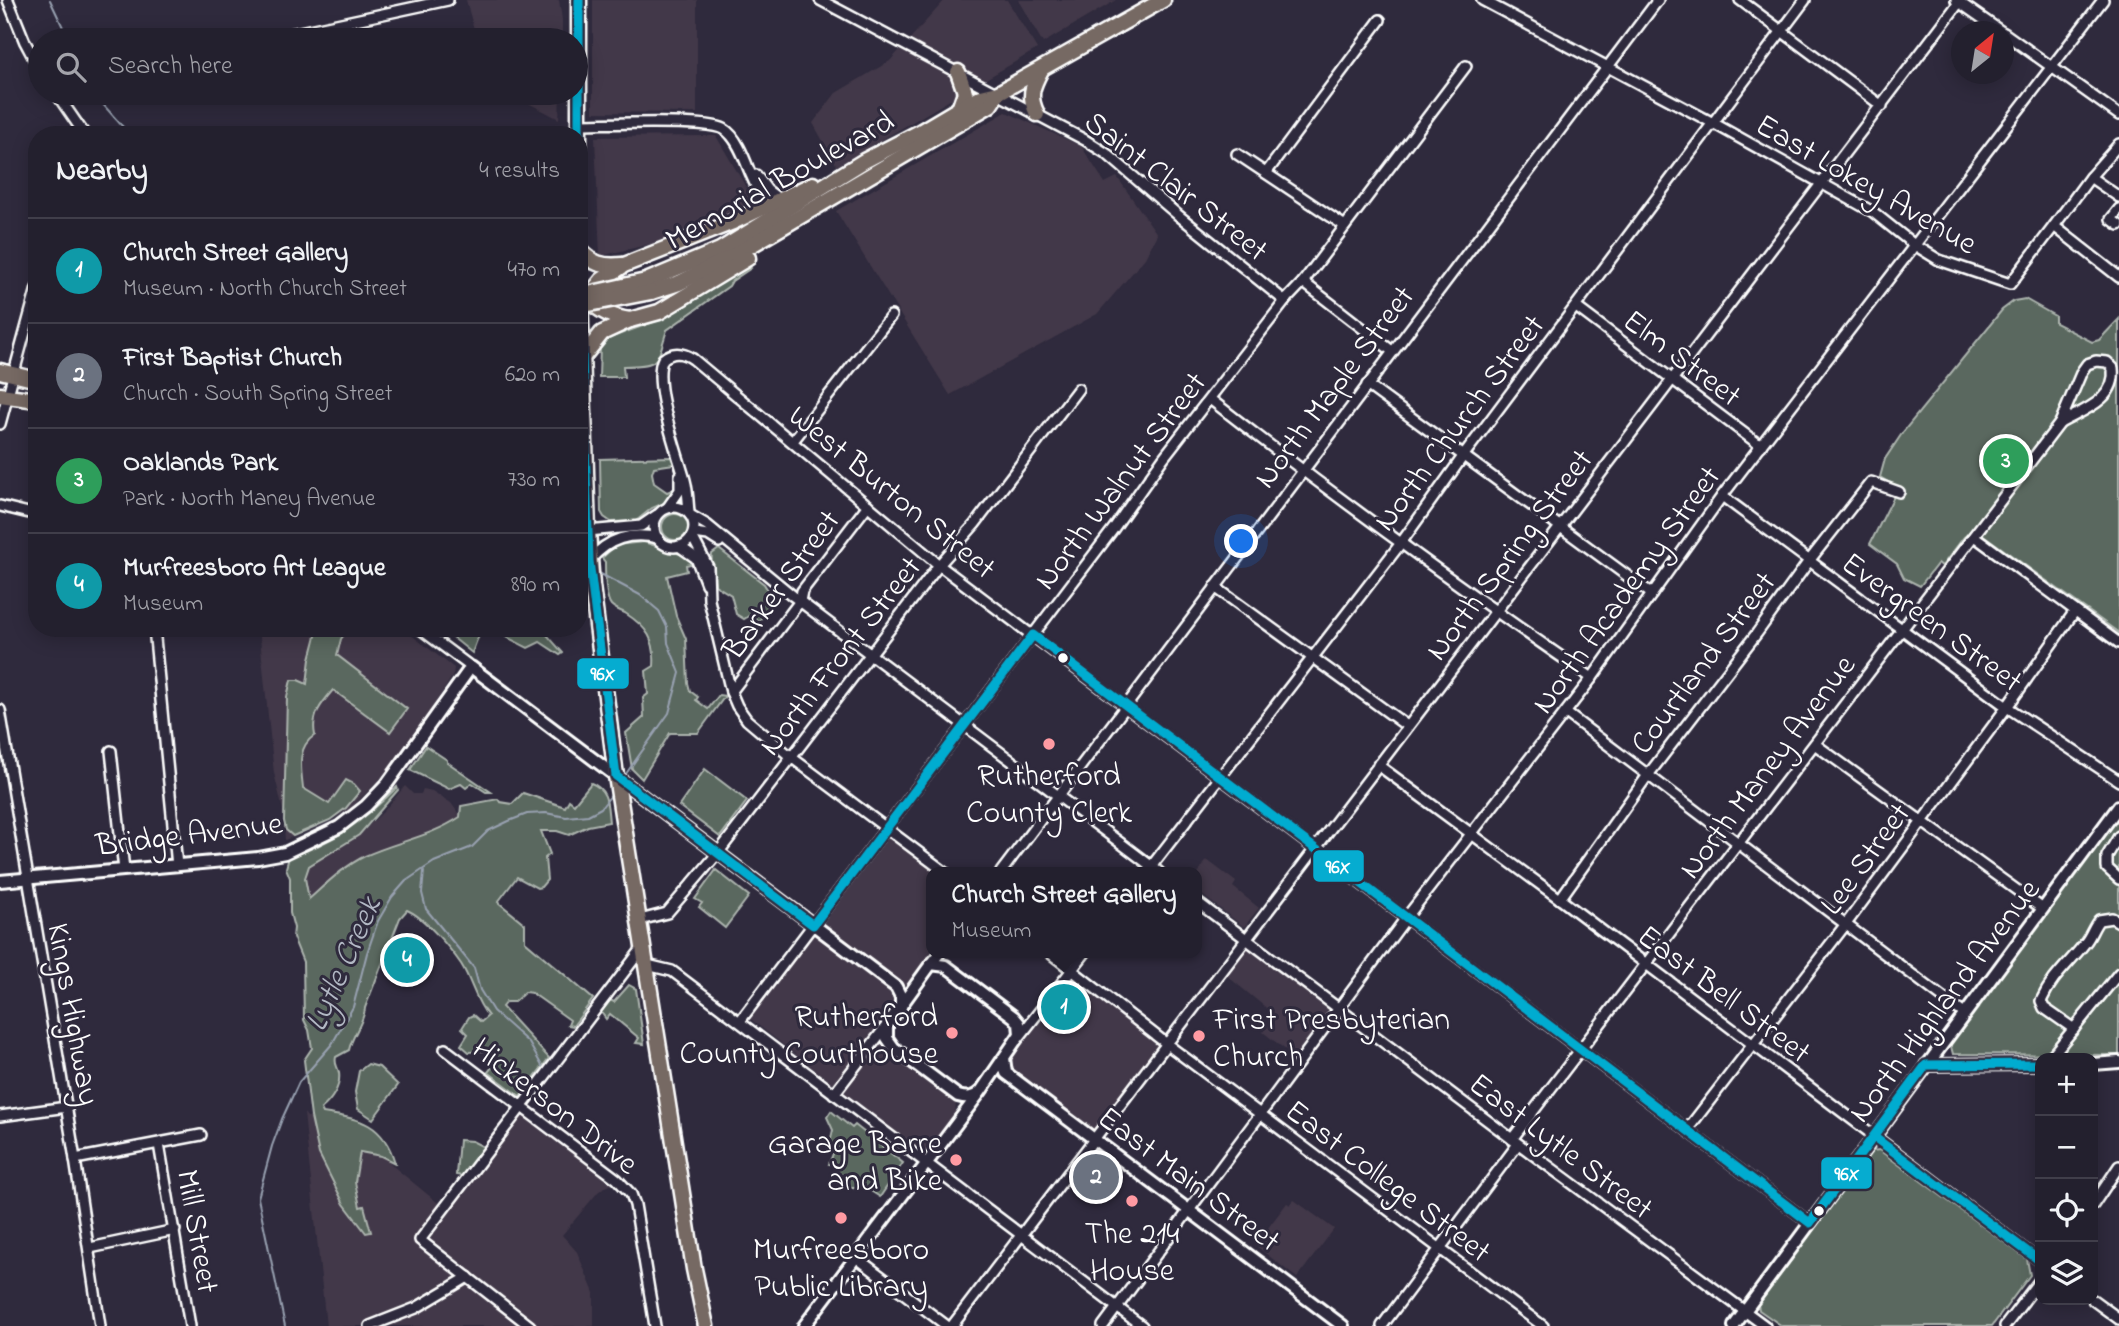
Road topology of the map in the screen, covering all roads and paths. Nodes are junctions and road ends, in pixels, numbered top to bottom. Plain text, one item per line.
1 (9, 0) edge
2 (447, 0) edge
3 (579, 0) edge
4 (820, 0) edge
5 (1163, 0) edge
6 (1482, 0) edge
7 (1658, 0) edge
8 (1740, 0) edge
9 (1805, 0) edge
10 (2103, 0) edge
11 (1959, 1) edge
12 (421, 3) edge
13 (1380, 20) dead end
14 (1987, 21) edge
15 (314, 28) edge
16 (579, 28) edge
17 (1782, 31) junction
18 (2014, 40) edge
19 (28, 47) edge
20 (1466, 66) dead end
21 (2052, 66) junction
22 (1042, 68) junction
23 (1609, 68) junction
24 (958, 72) junction
25 (998, 93) junction
26 (64, 105) edge
27 (579, 105) edge
28 (1881, 106) junction
29 (959, 108) junction
30 (1037, 114) junction
31 (2119, 115) edge
32 (1713, 123) junction
33 (579, 124) joint
34 (79, 126) edge
35 (2119, 144) edge
36 (1237, 154) dead end
37 (902, 157) junction
38 (864, 161) junction
39 (746, 162) junction
40 (1266, 173) junction
41 (2090, 177) junction
42 (1821, 183) junction
43 (2119, 197) edge
44 (780, 200) junction
45 (2119, 209) edge
46 (757, 211) junction
47 (2119, 225) edge
48 (1345, 226) junction
49 (2054, 226) junction
50 (1913, 244) junction
51 (588, 258) edge
52 (624, 265) junction
53 (2119, 276) edge
54 (1303, 282) junction
55 (649, 287) junction
56 (588, 290) edge
57 (588, 294) edge
58 (588, 300) edge
59 (1285, 301) junction
60 (1576, 307) junction
61 (28, 313) edge
62 (891, 316) dead end
63 (630, 320) junction
64 (588, 348) edge
65 (1392, 351) junction
66 (6, 373) edge
67 (28, 378) edge
68 (1672, 381) junction
69 (1367, 385) junction
70 (1077, 389) dead end
71 (3, 396) edge
72 (28, 399) edge
73 (1210, 399) junction
74 (2060, 423) junction
75 (0, 424) edge
76 (793, 442) junction
77 (1761, 446) junction
78 (1464, 455) junction
79 (680, 468) junction
80 (1303, 471) junction
81 (1899, 492) dead end
82 (1722, 496) junction
83 (868, 505) junction
84 (0, 506) edge
85 (663, 511) junction
86 (28, 513) edge
87 (690, 514) junction
88 (1560, 526) junction
89 (588, 531) joint
90 (693, 534) junction
91 (1974, 536) junction
92 (658, 538) junction
93 (1401, 543) junction
94 (721, 544) junction
95 (679, 546) junction
96 (589, 554) junction
97 (704, 557) junction
98 (1809, 561) junction
99 (752, 564) junction
100 (939, 565) junction
101 (1215, 587) junction
102 (709, 592) junction
103 (1652, 594) junction
104 (800, 601) junction
105 (2075, 611) junction
106 (1496, 612) junction
107 (1902, 627) junction
108 (1033, 635) junction
109 (155, 637) edge
110 (431, 637) edge
111 (2119, 643) edge
112 (871, 655) junction
113 (1311, 657) junction
114 (471, 667) junction
115 (1592, 678) junction
116 (731, 692) junction
117 (1126, 705) junction
118 (2007, 707) junction
119 (0, 710) edge
120 (1566, 713) junction
121 (963, 725) junction
122 (1407, 726) junction
123 (1816, 745) junction
124 (111, 751) dead end
125 (791, 757) junction
126 (1378, 765) junction
127 (613, 768) junction
128 (1648, 775) junction
129 (1220, 776) junction
130 (2119, 781) edge
131 (1057, 797) junction
132 (2119, 806) edge
133 (1920, 822) junction
134 (886, 828) junction
135 (1471, 834) junction
136 (2119, 836) edge
137 (1738, 842) junction
138 (1315, 849) junction
139 (718, 853) junction
140 (177, 866) junction
141 (938, 867) edge
142 (1006, 867) edge
143 (1148, 867) edge
144 (1154, 867) edge
145 (124, 870) junction
146 (27, 878) junction
147 (2119, 879) edge
148 (0, 881) edge
149 (1560, 899) junction
150 (1202, 906) edge
151 (2043, 909) junction
152 (1406, 918) junction
153 (640, 920) junction
154 (2119, 922) edge
155 (1846, 924) junction
156 (813, 925) junction
157 (1246, 940) junction
158 (644, 946) junction
159 (936, 958) edge
160 (1056, 958) edge
161 (1081, 958) edge
162 (931, 964) junction
163 (647, 965) junction
164 (1648, 965) junction
165 (1072, 970) junction
166 (2119, 973) edge
167 (916, 986) junction
168 (896, 987) junction
169 (901, 1007) junction
170 (1339, 1009) junction
171 (1963, 1013) junction
172 (740, 1021) junction
173 (887, 1025) junction
174 (2074, 1029) junction
175 (1017, 1040) junction
176 (1167, 1044) junction
177 (1752, 1044) junction
178 (445, 1049) dead end
179 (1582, 1049) junction
180 (2054, 1053) edge
181 (1004, 1058) junction
182 (2119, 1062) edge
183 (2098, 1063) edge
184 (2035, 1064) edge
185 (1926, 1065) junction
186 (1006, 1073) junction
187 (992, 1076) junction
188 (981, 1091) junction
189 (834, 1094) junction
190 (522, 1106) junction
191 (67, 1107) junction
192 (1261, 1115) junction
193 (0, 1116) edge
194 (1687, 1130) junction
195 (201, 1135) dead end
196 (1874, 1136) junction
197 (1096, 1140) junction
198 (1515, 1142) junction
199 (159, 1144) junction
200 (75, 1158) junction
201 (926, 1163) junction
202 (2119, 1166) edge
203 (2098, 1198) edge
204 (1189, 1210) junction
205 (1810, 1223) junction
206 (175, 1230) junction
207 (1021, 1234) junction
208 (90, 1248) junction
209 (1440, 1249) junction
210 (2035, 1257) edge
211 (857, 1258) junction
212 (468, 1277) junction
213 (2035, 1287) edge
214 (2098, 1304) edge
215 (1117, 1307) junction
216 (1745, 1312) junction
217 (519, 1318) junction
218 (2119, 1319) edge
219 (100, 1326) edge
220 (190, 1326) edge
221 (370, 1326) edge
222 (512, 1326) edge
223 (530, 1326) edge
224 (656, 1326) edge
225 (706, 1326) edge
226 (804, 1326) edge
227 (950, 1326) edge
228 (1103, 1326) edge
229 (1142, 1326) edge
230 (1343, 1326) edge
231 (1382, 1326) edge
232 (1543, 1326) edge
233 (1734, 1326) edge
234 (1765, 1326) edge
235 (2005, 1326) edge

1 - 19 street
2 - 12 street
3 - 16 main road
4 - 24 street, Saint Clair Street
5 - 22 main road, Memorial Boulevard
6 - 23 street, East Lokey Avenue
7 - 23 street, North Maple Street
8 - 17 street
9 - 17 street, North Church Street
10 - 21 street, North Academy Street
11 - 14 street
11 - 28 street, North Spring Street
12 - 15 street
13 - 40 street
17 - 28 street
17 - 32 street, North Church Street
18 - 21 street
20 - 48 street, North Walnut Street
21 - 31 street
21 - 50 street, North Academy Street
22 - 25 main road, Memorial Boulevard
22 - 30 main road
23 - 32 street, East Lokey Avenue
23 - 65 street, North Maple Street
24 - 25 street, Saint Clair Street
24 - 29 main road
25 - 29 main road, Memorial Boulevard
25 - 30 street, Saint Clair Street
25 - 37 main road, Memorial Boulevard
26 - 34 street
27 - 33 main road
28 - 42 street, North Spring Street
29 - 38 main road, Memorial Boulevard
30 - 59 street, Saint Clair Street
32 - 42 street, East Lokey Avenue
32 - 60 street, North Church Street
33 - 39 street
35 - 41 street
36 - 40 street
37 - 55 main road, Memorial Boulevard
37 - 63 main road
38 - 44 main road
38 - 55 main road, Memorial Boulevard
39 - 44 street
39 - 46 street
40 - 48 street
41 - 43 street
41 - 49 street
42 - 50 street, East Lokey Avenue
42 - 68 street, North Spring Street
44 - 46 main road
45 - 47 street
46 - 52 main road
48 - 54 street, North Walnut Street
49 - 50 street, East Lokey Avenue
49 - 53 street
50 - 77 street, North Academy Street
51 - 52 main road
52 - 56 main road
54 - 59 street, North Walnut Street
54 - 65 street
55 - 57 main road, bridge
58 - 63 main road
59 - 73 street, North Walnut Street
60 - 68 street, Elm Street
60 - 78 street, North Church Street
61 - 66 street
62 - 76 street
63 - 64 main road
65 - 69 street, North Maple Street
66 - 67 main road
66 - 71 street
68 - 77 street, Elm Street
68 - 88 street, North Spring Street
69 - 78 street
69 - 80 street, North Maple Street
70 - 100 street, North Front Street
71 - 72 main road
71 - 75 street
73 - 80 street
73 - 108 street, North Walnut Street
74 - 74 street
74 - 91 street, North Maney Avenue
76 - 79 street, West Burton Street
76 - 83 street, West Burton Street
77 - 82 street, North Academy Street
78 - 88 street
78 - 93 street, North Church Street
79 - 85 street
79 - 87 street
80 - 93 street
80 - 101 street, North Maple Street
81 - 98 street, Courtland Street
82 - 98 street, Evergreen Street
82 - 103 street, North Academy Street
83 - 100 street, West Burton Street
83 - 104 street, Barker Street
84 - 86 street
85 - 87 street
85 - 89 street
85 - 92 street
87 - 90 street
87 - 99 street
88 - 103 street
88 - 106 street, North Spring Street
89 - 96 main road
90 - 94 street
90 - 95 street
90 - 97 street
91 - 105 street
91 - 107 street, North Maney Avenue
92 - 95 street
92 - 96 street
93 - 106 street
93 - 113 street, North Church Street
94 - 97 street
94 - 99 street
95 - 102 street
96 - 127 main road
97 - 102 street
98 - 107 street, Evergreen Street
98 - 128 street, Courtland Street
99 - 104 street
100 - 108 street, West Burton Street
100 - 112 street, North Front Street
101 - 113 street
101 - 117 street, North Maple Street
102 - 116 street
103 - 115 street, North Academy Street
104 - 112 street
104 - 116 street, Barker Street
105 - 111 street
105 - 118 street, Lee Street
106 - 115 street
106 - 122 street, North Spring Street
107 - 118 street, Evergreen Street
107 - 123 street, North Maney Avenue
108 - 117 street, West Burton Street
108 - 121 street, North Walnut Street
109 - 140 street
110 - 114 street
112 - 121 street
112 - 125 street, North Front Street
113 - 122 street
113 - 129 street, North Church Street
114 - 127 street
114 - 140 street, Bridge Avenue
115 - 120 street, North Academy Street
116 - 125 street
117 - 129 street, West Burton Street
117 - 131 street, North Maple Street
118 - 130 street, Evergreen Street
118 - 133 street, Lee Street
119 - 146 street, Kings Highway
120 - 128 street
120 - 135 street, North Academy Street
121 - 131 street
121 - 134 street, North Walnut Street
122 - 126 street, North Spring Street
123 - 133 street
123 - 137 street, North Maney Avenue
124 - 145 street
125 - 134 street
125 - 139 street, North Front Street
126 - 135 street, East Bell Street
126 - 138 street, North Spring Street
127 - 139 street
127 - 153 main road
128 - 137 street
128 - 149 street, Courtland Street
129 - 138 street, West Burton Street
129 - 144 street, North Church Street
131 - 142 street, North Maple Street
131 - 143 street
132 - 151 street, North Highland Avenue
133 - 151 street
133 - 155 street, Lee Street
134 - 141 street
134 - 156 street, North Walnut Street
135 - 149 street, East Bell Street
135 - 152 street, North Academy Street
136 - 147 street
137 - 155 street
137 - 164 street, North Maney Avenue
138 - 152 street, West Burton Street
138 - 157 street, North Spring Street
139 - 153 street, North Front Street
139 - 156 street
140 - 145 street, Bridge Avenue
145 - 146 street, Bridge Avenue
146 - 148 street, Bridge Avenue
146 - 191 street, Kings Highway
149 - 164 street, East Bell Street
150 - 157 street, East Lytle Street
151 - 171 street, North Highland Avenue
152 - 170 street, North Academy Street
152 - 179 street, West Burton Street
153 - 158 main road
154 - 174 street
155 - 171 street
155 - 177 street, Lee Street
156 - 168 street
156 - 172 street, North Walnut Street
157 - 170 street, East Lytle Street
157 - 176 street, North Spring Street
158 - 163 main road
158 - 190 street
159 - 162 street
160 - 165 street, East College Street
161 - 165 street
162 - 167 street
162 - 175 street
163 - 172 street
163 - 225 main road
164 - 177 street, East Bell Street
164 - 179 street, North Maney Avenue
165 - 175 street
165 - 176 street, East College Street
166 - 174 street
167 - 168 street
167 - 169 street
168 - 169 street
169 - 173 street
170 - 192 street, North Academy Street
170 - 198 street, East Lytle Street
171 - 185 street, North Highland Avenue
172 - 189 street
173 - 188 street
173 - 189 street
174 - 180 street
175 - 181 street
176 - 192 street, East College Street
176 - 197 street, North Spring Street
177 - 194 street, Lee Street
177 - 196 street, East Bell Street
178 - 190 street, Hickerson Drive
179 - 194 street, West Burton Street
179 - 198 street, North Maney Avenue
181 - 186 street
181 - 187 street
182 - 183 street
184 - 185 street
185 - 196 street, North Highland Avenue
186 - 187 street
186 - 197 street, East Main Street
187 - 188 street
188 - 201 street
189 - 201 street
190 - 212 street
190 - 224 street, Hickerson Drive
191 - 193 street
191 - 200 street, Kings Highway
192 - 204 street, North Academy Street
192 - 209 street, East College Street
194 - 205 street, West Burton Street
195 - 199 street
196 - 205 street, North Highland Avenue
196 - 210 street, East Bell Street
197 - 204 street, East Main Street
197 - 207 street, North Spring Street
198 - 209 street, North Maney Avenue
198 - 216 street, East Lytle Street
199 - 200 street
199 - 206 street, Mill Street
200 - 208 street, Kings Highway
201 - 207 street
201 - 211 street
202 - 203 street
204 - 215 street, North Academy Street
204 - 230 street, East Main Street
205 - 216 street, North Highland Avenue
206 - 208 street
206 - 220 street, Mill Street
207 - 215 street
207 - 227 street, North Spring Street
208 - 219 street, Kings Highway
209 - 231 street, North Maney Avenue
209 - 232 street, East College Street
211 - 226 street
211 - 227 street
212 - 217 street
212 - 221 street
213 - 235 street
214 - 218 street
215 - 228 street, North Academy Street
215 - 229 street
216 - 233 street, North Highland Avenue
216 - 234 street, East Lytle Street
217 - 222 street
217 - 223 street

